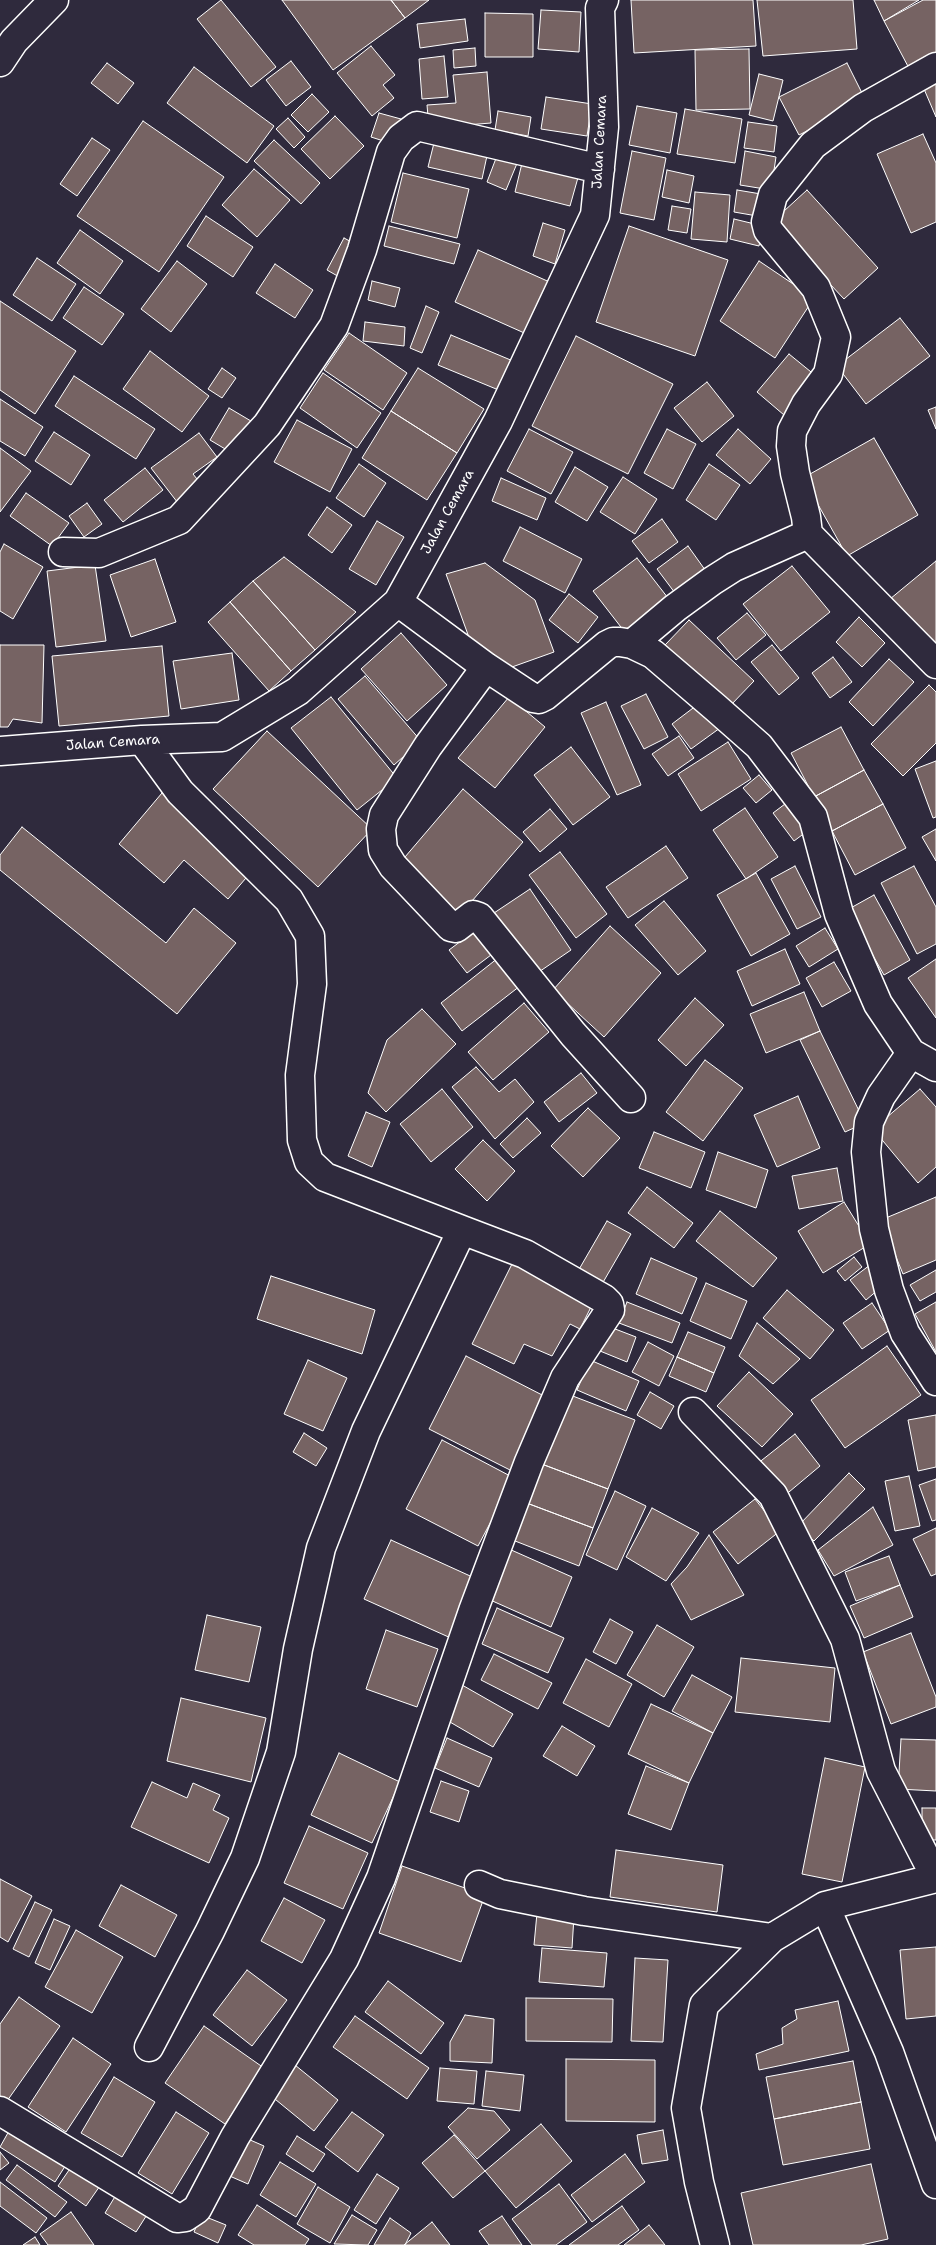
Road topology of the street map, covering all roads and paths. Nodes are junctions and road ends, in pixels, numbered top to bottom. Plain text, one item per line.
1 (54, 0) edge
2 (604, 0) edge
3 (0, 62) edge
4 (936, 67) edge
5 (600, 170) junction
6 (808, 534) junction
7 (63, 552) dead end
8 (398, 602) junction
9 (632, 644) junction
10 (936, 664) edge
11 (486, 667) junction
12 (142, 740) junction
13 (0, 752) edge
14 (912, 1053) junction
15 (936, 1067) edge
16 (631, 1098) dead end
17 (462, 1230) junction
18 (936, 1380) edge
19 (693, 1412) dead end
20 (936, 1878) edge
21 (479, 1886) dead end
22 (825, 1906) junction
23 (772, 1938) junction
24 (149, 2047) dead end
25 (0, 2110) edge
26 (936, 2184) edge
27 (715, 2245) edge

1 - 3 street
2 - 5 street, Jalan Cemara
4 - 6 street
5 - 7 street
5 - 8 street, Jalan Cemara
6 - 9 street
6 - 10 street
8 - 11 street
8 - 12 street, Jalan Cemara
9 - 11 street
9 - 14 street
11 - 16 street
12 - 13 street, Jalan Cemara
12 - 17 street
14 - 15 street
14 - 18 street
17 - 24 street
17 - 25 street
19 - 20 street
20 - 22 street
21 - 23 street
22 - 23 street
22 - 26 street
23 - 27 street

